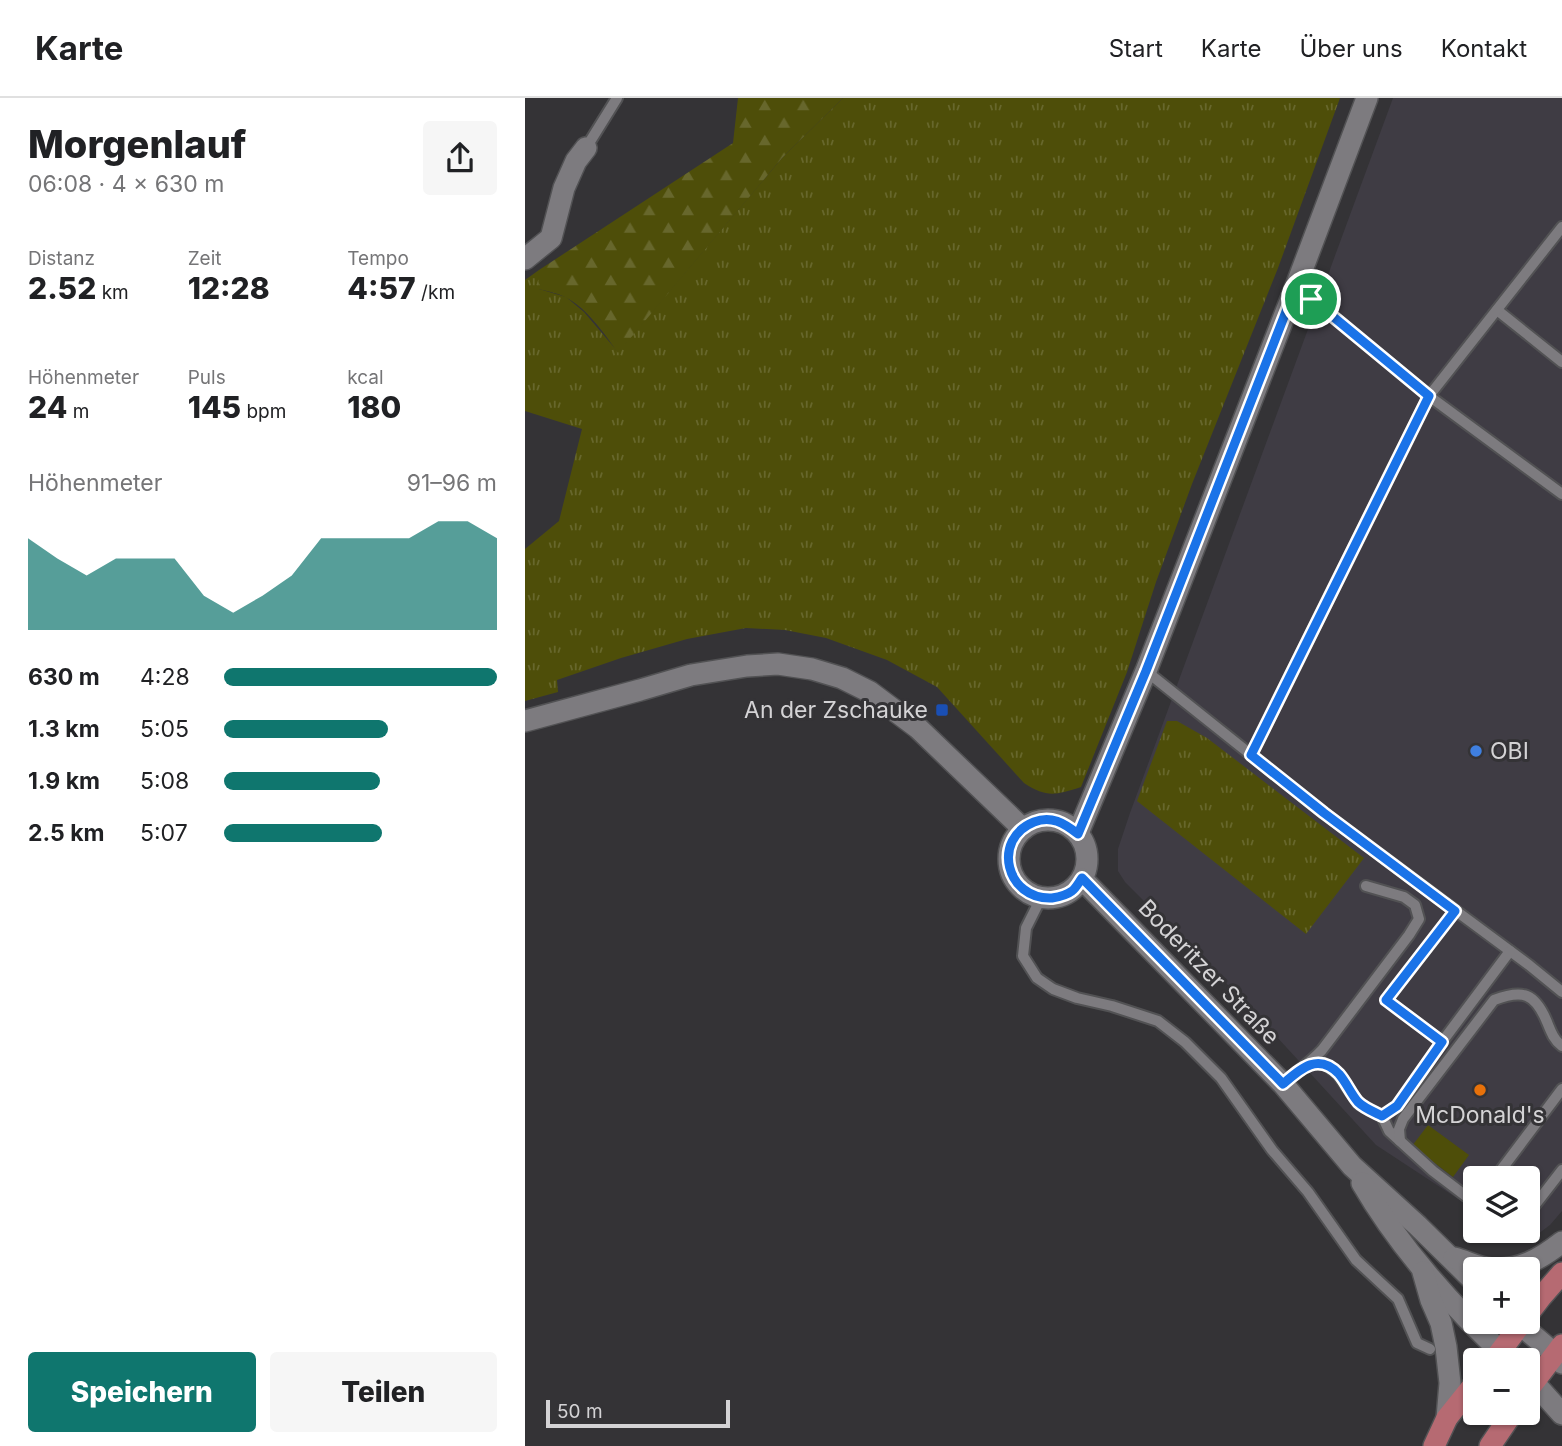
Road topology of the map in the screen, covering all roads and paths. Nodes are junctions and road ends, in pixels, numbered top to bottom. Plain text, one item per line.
1 (617, 98) edge
2 (1367, 98) edge
3 (586, 148) joint
4 (1562, 227) edge
5 (525, 259) edge
6 (1296, 286) junction
7 (1497, 310) junction
8 (1562, 362) edge
9 (1429, 396) junction
10 (1562, 494) edge
11 (1146, 671) junction
12 (525, 721) edge
13 (1251, 755) junction
14 (1023, 828) junction
15 (1078, 834) junction
16 (1082, 878) junction
17 (1366, 886) dead end
18 (1041, 898) junction
19 (1455, 911) junction
20 (1510, 951) junction
21 (1562, 992) edge
22 (1442, 1042) junction
23 (1562, 1046) edge
24 (1310, 1063) junction
25 (1283, 1084) junction
26 (1562, 1090) edge
27 (1382, 1116) junction
28 (1400, 1141) junction
29 (1352, 1166) junction
30 (1504, 1166) edge
31 (1562, 1170) edge
32 (1463, 1194) edge
33 (1540, 1198) edge
34 (1562, 1242) edge
35 (1450, 1257) junction
36 (1422, 1267) junction
37 (1463, 1270) edge
38 (1562, 1273) edge
39 (1540, 1299) edge
40 (1538, 1334) edge
41 (1493, 1348) edge
42 (1430, 1349) dead end
43 (1560, 1354) edge
44 (1540, 1373) edge
45 (1540, 1393) edge
46 (1463, 1398) edge
47 (1562, 1414) edge
48 (1447, 1418) junction
49 (1504, 1425) edge
50 (1434, 1446) edge
51 (1490, 1446) edge

1 - 3 lane
2 - 6 street
3 - 5 street
4 - 7 lane
6 - 9 lane
6 - 11 street
7 - 8 lane
7 - 9 lane
9 - 10 lane
9 - 13 lane
11 - 13 lane
11 - 15 street
12 - 14 street
13 - 19 lane
14 - 15 street
14 - 18 street
15 - 16 street
16 - 18 street
16 - 25 street, Boderitzer Straße
17 - 24 lane
18 - 42 lane
19 - 20 lane
19 - 22 lane
20 - 21 lane
20 - 22 lane
22 - 27 lane
23 - 28 lane
24 - 25 lane
24 - 27 lane
25 - 29 street, Boderitzer Straße
26 - 30 lane
27 - 28 lane
28 - 32 lane
29 - 35 street, Boderitzer Straße
29 - 36 street, Boderitzer Straße
31 - 33 lane
34 - 35 street, Boderitzer Straße
35 - 37 street, Boderitzer Straße
36 - 41 street, Boderitzer Straße
36 - 48 street, Boderitzer Straße
38 - 39 main road
40 - 43 street
43 - 44 main road
45 - 47 street
46 - 48 main road
48 - 50 main road
49 - 51 main road

